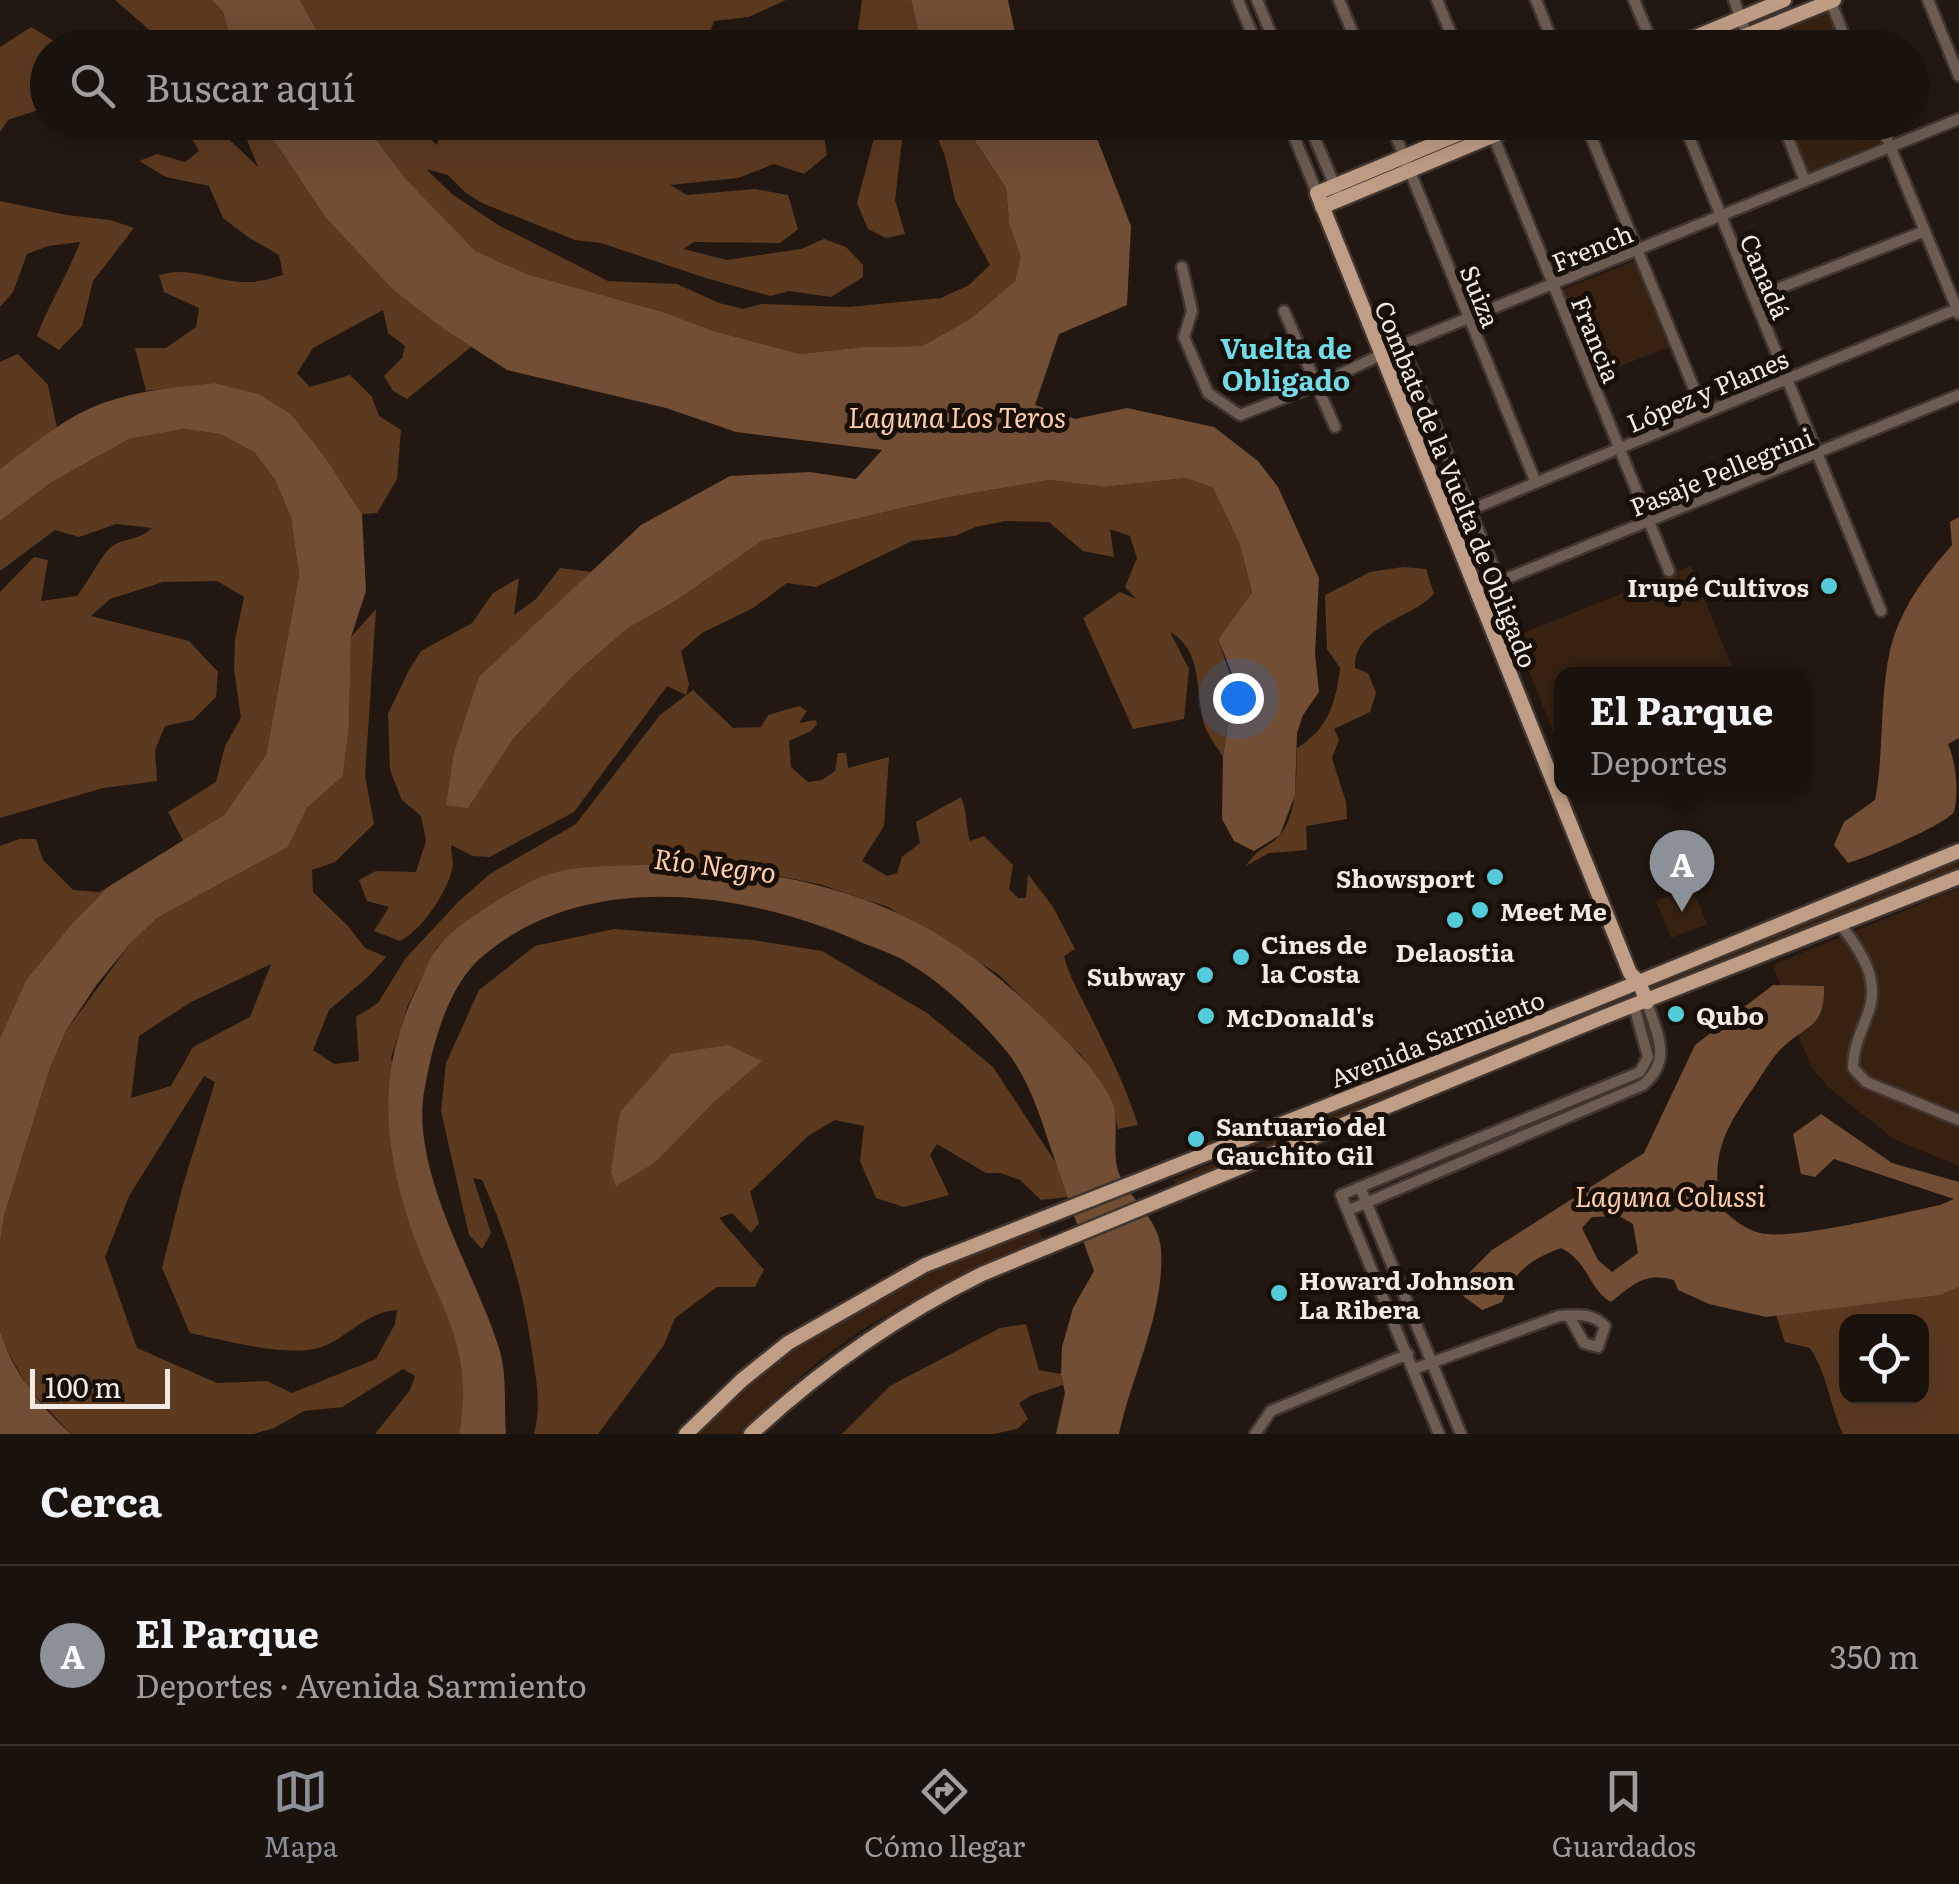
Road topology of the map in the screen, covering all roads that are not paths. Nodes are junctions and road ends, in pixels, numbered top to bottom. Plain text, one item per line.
1 (1238, 0) edge
2 (1257, 0) edge
3 (1339, 0) edge
4 (1437, 0) edge
5 (1536, 0) edge
6 (1634, 0) edge
7 (1734, 0) edge
8 (1784, 0) edge
9 (1831, 0) edge
10 (1928, 0) edge
11 (1740, 18) junction
12 (1250, 30) edge
13 (1270, 30) edge
14 (1352, 30) edge
15 (1450, 30) edge
16 (1548, 30) edge
17 (1646, 30) edge
18 (1712, 30) edge
19 (1745, 30) edge
20 (1772, 30) edge
21 (1842, 30) edge
22 (1959, 76) edge
23 (1959, 119) edge
24 (1929, 131) edge
25 (1295, 140) edge
26 (1316, 140) edge
27 (1397, 140) edge
28 (1460, 140) edge
29 (1495, 140) edge
30 (1593, 140) edge
31 (1690, 140) edge
32 (1789, 140) edge
33 (1887, 140) edge
34 (1907, 140) edge
35 (1890, 147) junction
36 (1407, 163) junction
37 (1805, 181) junction
38 (1338, 192) junction
39 (1320, 200) junction
40 (1720, 217) junction
41 (1925, 231) junction
42 (1638, 250) junction
43 (1182, 268) dead end
44 (1554, 284) junction
45 (1754, 298) junction
46 (1284, 311) dead end
47 (1958, 311) edge
48 (1469, 318) junction
49 (1402, 345) junction
50 (1381, 354) junction
51 (1788, 378) junction
52 (1317, 386) junction
53 (1959, 395) edge
54 (1704, 413) junction
55 (1335, 427) dead end
56 (1620, 448) junction
57 (1817, 454) junction
58 (1536, 483) junction
59 (1470, 510) junction
60 (1650, 522) junction
61 (1669, 571) dead end
62 (1498, 582) junction
63 (1509, 606) dead end
64 (1881, 611) dead end
65 (1554, 786) edge
66 (1558, 797) edge
67 (1959, 852) edge
68 (1959, 876) edge
69 (1840, 924) junction
70 (1632, 981) junction
71 (1641, 1004) junction
72 (1959, 1120) edge
73 (1494, 1131) junction
74 (1502, 1143) junction
75 (1360, 1187) junction
76 (1366, 1202) junction
77 (1349, 1210) junction
78 (1568, 1316) dead end
79 (1424, 1336) junction
80 (1406, 1350) junction
81 (1434, 1363) junction
82 (1414, 1369) junction
83 (686, 1434) edge
84 (751, 1434) edge
85 (1255, 1434) edge
86 (1439, 1434) edge
87 (1462, 1434) edge

1 - 12 street
2 - 13 street
3 - 14 street
4 - 15 street
5 - 16 street
6 - 17 street
7 - 11 street
8 - 11 main road
9 - 20 main road
9 - 21 street
10 - 22 street
11 - 18 main road
11 - 19 street
23 - 24 street, French
25 - 39 street, Combate de la Vuelta de Obligado
26 - 38 street
27 - 36 street, Suiza
28 - 36 main road
29 - 44 street, Francia
30 - 42 street
31 - 40 street, Canadá
32 - 37 street
33 - 35 street
34 - 35 street, French
35 - 37 street, French
35 - 41 street
36 - 38 main road
36 - 48 street, Suiza
37 - 40 street, French
38 - 39 main road
39 - 50 main road, Combate de la Vuelta de Obligado
40 - 42 street, French
40 - 45 street, Canadá
41 - 45 street
41 - 47 street
42 - 44 street, French
42 - 54 street
43 - 52 street, French
44 - 48 street, French
44 - 56 street, Francia
45 - 51 street, Canadá
46 - 52 street
47 - 51 street, López y Planes
48 - 49 street, French
48 - 58 street, Suiza
49 - 50 street, French
49 - 59 street, Combate de la Vuelta de Obligado
50 - 52 street, French
50 - 65 main road, Combate de la Vuelta de Obligado
51 - 54 street, López y Planes
51 - 57 street, Canadá
52 - 55 street
53 - 57 street, Pasaje Pellegrini
54 - 56 street, López y Planes
56 - 58 street, López y Planes
56 - 60 street, Francia
57 - 60 street, Pasaje Pellegrini
57 - 64 street, Canadá
58 - 59 street, López y Planes
59 - 62 street, Combate de la Vuelta de Obligado
60 - 61 street, Francia
60 - 62 street, Pasaje Pellegrini
62 - 63 street, Combate de la Vuelta de Obligado
66 - 70 main road, Combate de la Vuelta de Obligado
67 - 70 main road, Avenida Sarmiento
68 - 69 main road, Avenida Sarmiento
69 - 71 main road, Avenida Sarmiento
69 - 72 street
70 - 71 main road, Combate de la Vuelta de Obligado
70 - 83 main road, Avenida Sarmiento
71 - 73 street
71 - 74 street
71 - 84 main road, Avenida Sarmiento
73 - 74 street
73 - 75 street
74 - 76 street
75 - 76 street
75 - 77 street
76 - 77 street
76 - 79 street
77 - 80 street
78 - 81 street
79 - 80 street
79 - 81 street
80 - 82 street
80 - 85 street
81 - 82 street
81 - 87 street
82 - 86 street

